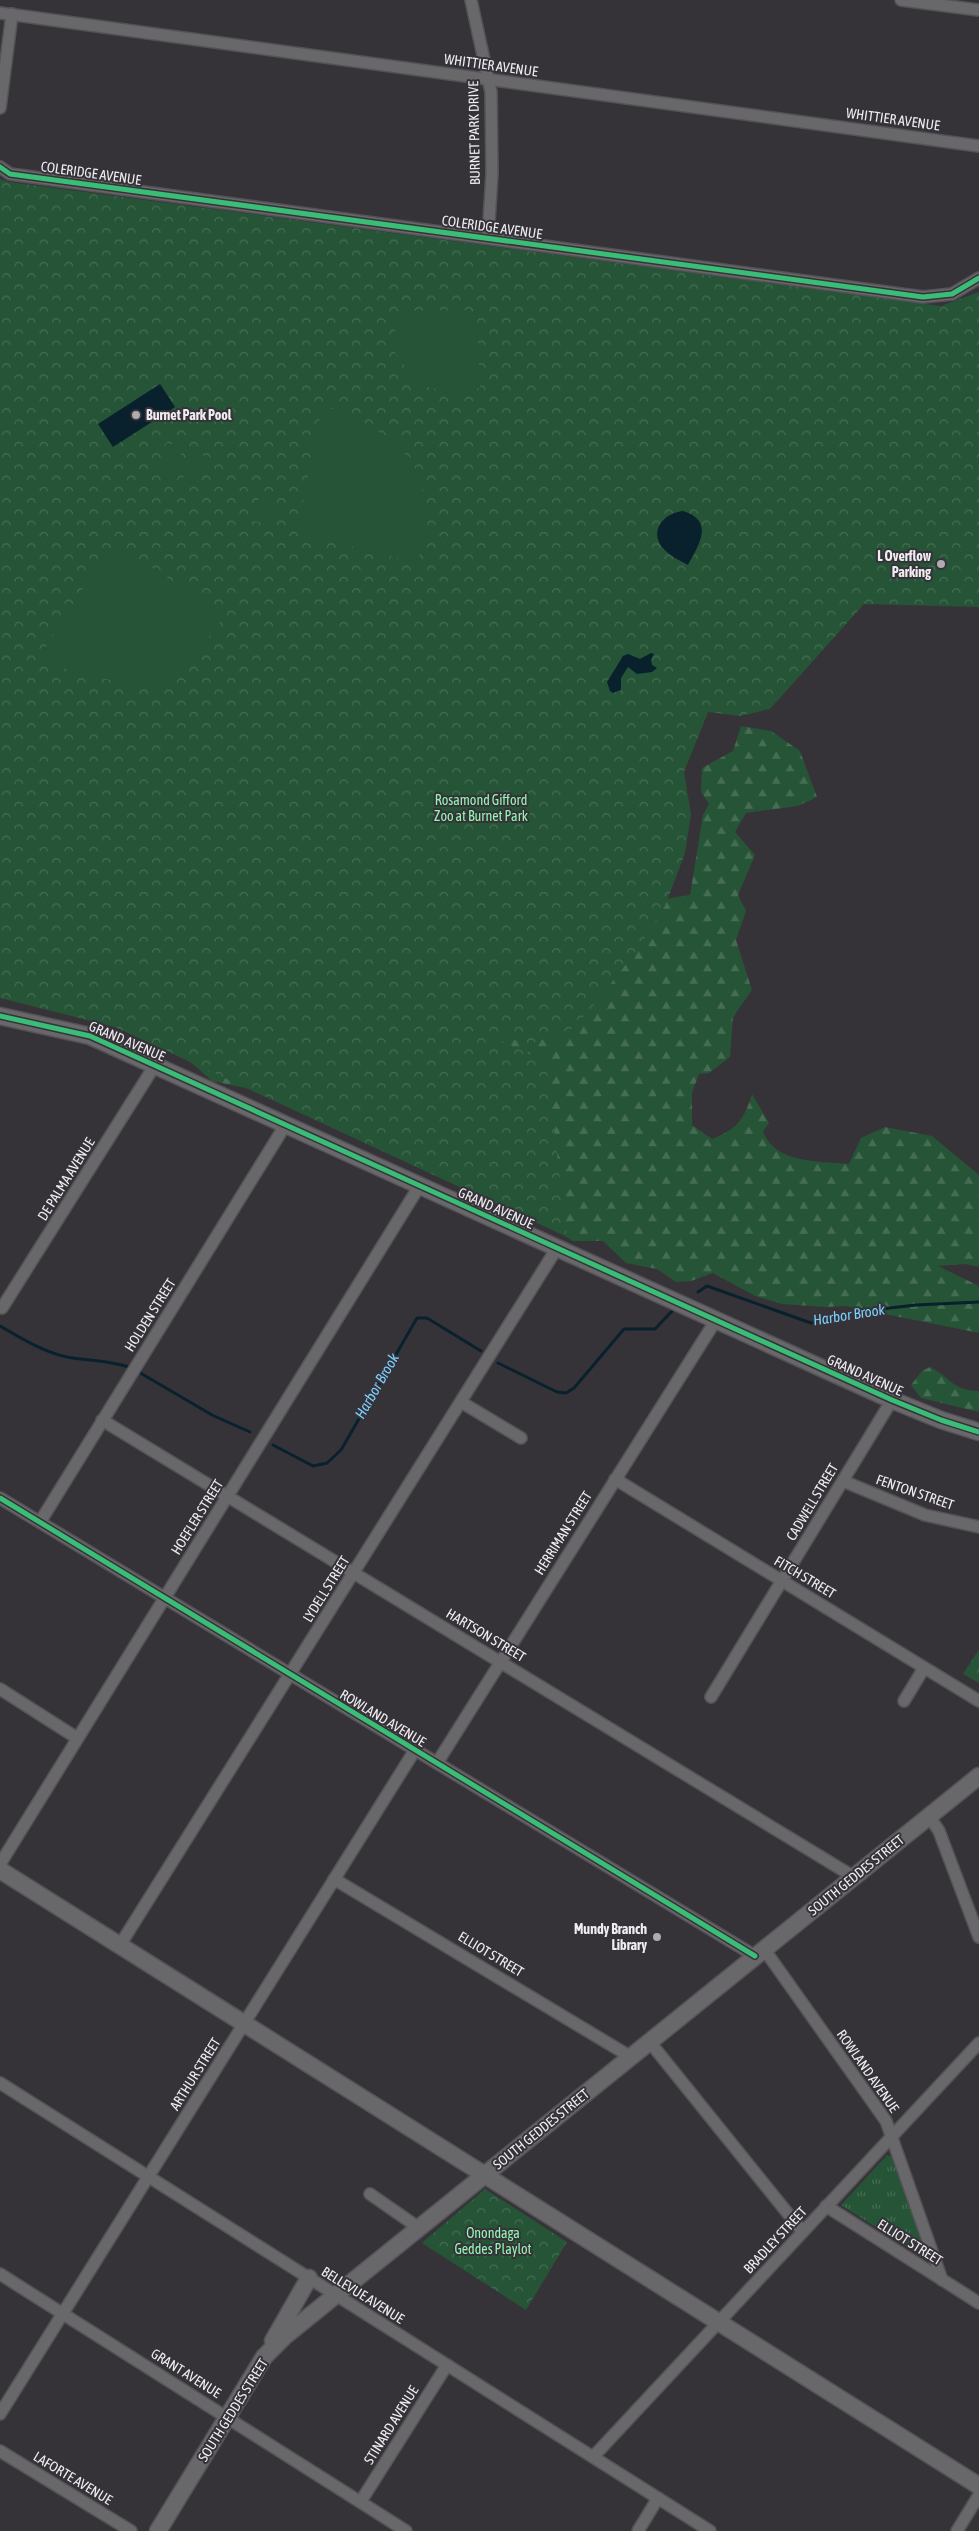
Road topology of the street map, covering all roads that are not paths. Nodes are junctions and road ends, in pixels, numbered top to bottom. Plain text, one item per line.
1 (471, 0) edge
2 (901, 0) edge
3 (979, 10) edge
4 (0, 13) edge
5 (12, 14) junction
6 (3, 53) edge
7 (489, 80) junction
8 (0, 108) edge
9 (979, 146) edge
10 (0, 167) edge
11 (488, 237) junction
12 (979, 278) edge
13 (0, 1016) edge
14 (155, 1065) junction
15 (286, 1124) junction
16 (420, 1186) junction
17 (557, 1248) junction
18 (2, 1308) dead end
19 (716, 1320) junction
20 (892, 1400) junction
21 (461, 1402) junction
22 (102, 1420) junction
23 (979, 1432) edge
24 (521, 1438) dead end
25 (615, 1479) junction
26 (843, 1481) junction
27 (228, 1497) junction
28 (0, 1498) edge
29 (40, 1522) junction
30 (979, 1527) edge
31 (353, 1572) junction
32 (782, 1581) junction
33 (165, 1597) junction
34 (500, 1662) junction
35 (924, 1668) junction
36 (290, 1674) junction
37 (0, 1689) edge
38 (711, 1697) dead end
39 (904, 1701) dead end
40 (979, 1701) edge
41 (77, 1738) junction
42 (415, 1750) junction
43 (437, 1763) junction
44 (979, 1776) edge
45 (929, 1816) junction
46 (0, 1864) edge
47 (0, 1870) edge
48 (854, 1877) junction
49 (334, 1879) junction
50 (979, 1938) edge
51 (120, 1945) junction
52 (760, 1952) junction
53 (244, 2023) junction
54 (649, 2041) junction
55 (979, 2043) edge
56 (631, 2057) junction
57 (0, 2084) edge
58 (892, 2136) junction
59 (485, 2175) junction
60 (147, 2176) junction
61 (370, 2194) dead end
62 (826, 2206) junction
63 (419, 2228) junction
64 (802, 2232) junction
65 (0, 2274) edge
66 (309, 2278) junction
67 (942, 2280) junction
68 (335, 2295) junction
69 (979, 2303) edge
70 (61, 2314) junction
71 (719, 2323) junction
72 (264, 2357) junction
73 (447, 2365) junction
74 (0, 2414) edge
75 (228, 2417) junction
76 (0, 2451) edge
77 (593, 2457) junction
78 (979, 2486) edge
79 (979, 2495) edge
80 (658, 2498) junction
81 (361, 2501) junction
82 (131, 2531) edge
83 (158, 2531) edge
84 (406, 2531) edge
85 (638, 2531) edge
86 (710, 2531) edge
87 (957, 2531) edge

1 - 7 street, BURNET PARK DRIVE
2 - 3 street
4 - 5 street, WHITTIER AVENUE
5 - 6 street
5 - 7 street, WHITTIER AVENUE
6 - 8 street
7 - 9 street, WHITTIER AVENUE
7 - 11 street, BURNET PARK DRIVE
10 - 11 street, COLERIDGE AVENUE
11 - 12 street, COLERIDGE AVENUE
13 - 14 main road, GRAND AVENUE
14 - 15 main road, GRAND AVENUE
14 - 18 street, DE PALMA AVENUE
15 - 16 main road, GRAND AVENUE
15 - 22 street, HOLDEN STREET
16 - 17 main road, GRAND AVENUE
16 - 27 street, HOEFLER STREET
17 - 19 main road, GRAND AVENUE
17 - 21 street, LYDELL STREET
19 - 20 main road, GRAND AVENUE
19 - 25 street, HERRIMAN STREET
20 - 23 main road, GRAND AVENUE
20 - 26 street, CADWELL STREET
21 - 24 street
21 - 31 street, LYDELL STREET
22 - 27 street, HARTSON STREET
22 - 29 street, HOLDEN STREET
25 - 32 street, FITCH STREET
25 - 34 street, HERRIMAN STREET
26 - 30 street, FENTON STREET
26 - 32 street, CADWELL STREET
27 - 31 street, HARTSON STREET
27 - 33 street, HOEFLER STREET
28 - 29 street, ROWLAND AVENUE
29 - 33 street, ROWLAND AVENUE
31 - 34 street, HARTSON STREET
31 - 36 street, LYDELL STREET
32 - 35 street, FITCH STREET
32 - 38 street, CADWELL STREET
33 - 36 street, ROWLAND AVENUE
33 - 41 street, HOEFLER STREET
34 - 43 street, HERRIMAN STREET
34 - 48 street, HARTSON STREET
35 - 39 street
35 - 40 street, FITCH STREET
36 - 42 street, ROWLAND AVENUE
36 - 51 street, LYDELL STREET
37 - 41 street
41 - 46 street, HOEFLER STREET
42 - 43 street, ROWLAND AVENUE
42 - 49 street, ARTHUR STREET
43 - 52 street, ROWLAND AVENUE
44 - 45 main road, SOUTH GEDDES STREET
45 - 48 main road, SOUTH GEDDES STREET
45 - 50 street
47 - 51 main road
48 - 52 main road, SOUTH GEDDES STREET
49 - 53 street, ARTHUR STREET
49 - 56 street, ELLIOT STREET
51 - 53 main road
52 - 54 main road, SOUTH GEDDES STREET
52 - 58 street, ROWLAND AVENUE
53 - 59 main road
53 - 60 street, ARTHUR STREET
54 - 56 main road, SOUTH GEDDES STREET
54 - 64 street
55 - 58 street, BRADLEY STREET
56 - 59 main road, SOUTH GEDDES STREET
57 - 60 street, BELLEVUE AVENUE
58 - 62 street, BRADLEY STREET
58 - 67 street, ROWLAND AVENUE
59 - 63 main road, SOUTH GEDDES STREET
59 - 71 main road
60 - 66 street, BELLEVUE AVENUE
60 - 70 street, ARTHUR STREET
61 - 63 street
62 - 64 street, BRADLEY STREET
62 - 67 street, ELLIOT STREET
63 - 68 main road, SOUTH GEDDES STREET
64 - 71 street, BRADLEY STREET
65 - 70 street, GRANT AVENUE
66 - 68 street, BELLEVUE AVENUE
66 - 72 main road
67 - 69 street, ELLIOT STREET
68 - 72 main road, SOUTH GEDDES STREET
68 - 73 street, BELLEVUE AVENUE
70 - 74 street, ARTHUR STREET
70 - 75 street, GRANT AVENUE
71 - 77 street, BRADLEY STREET
71 - 78 main road
72 - 75 main road, SOUTH GEDDES STREET
73 - 77 street, BELLEVUE AVENUE
73 - 81 street, STINARD AVENUE
75 - 81 street, GRANT AVENUE
75 - 83 main road, SOUTH GEDDES STREET
76 - 82 street, LAFORTE AVENUE
77 - 80 street, BELLEVUE AVENUE
79 - 87 street
80 - 85 street
80 - 86 street, BELLEVUE AVENUE
81 - 84 street, GRANT AVENUE

